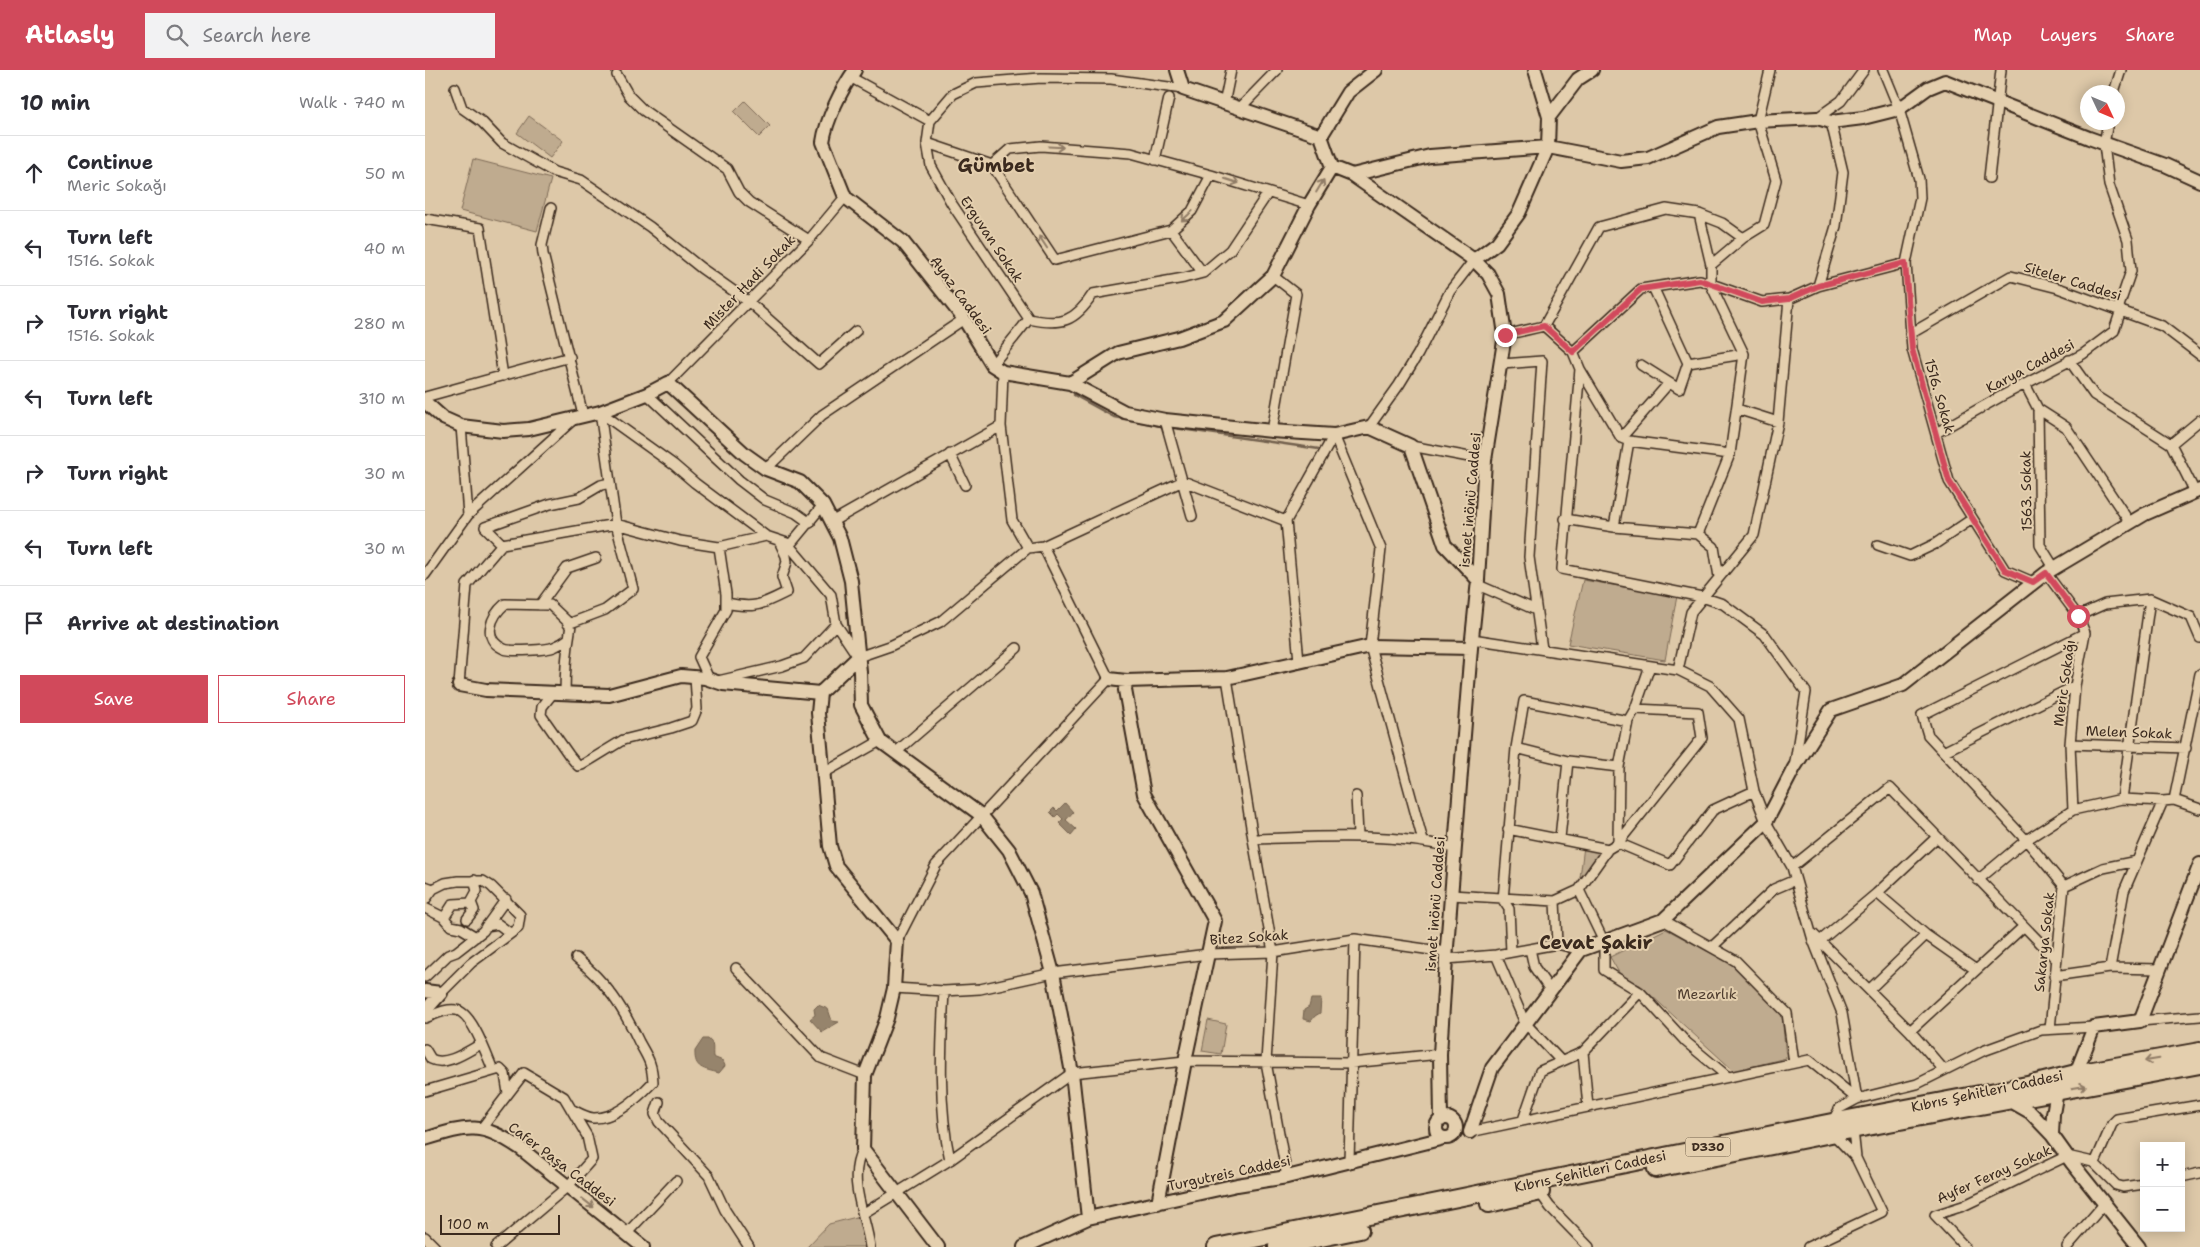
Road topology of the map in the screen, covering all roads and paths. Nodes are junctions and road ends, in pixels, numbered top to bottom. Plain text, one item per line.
1 (1177, 70) edge
2 (1231, 70) edge
3 (1277, 70) edge
4 (1376, 70) edge
5 (1535, 70) edge
6 (1592, 70) edge
7 (1770, 70) edge
8 (1864, 70) edge
9 (1883, 70) edge
10 (2001, 70) edge
11 (2121, 70) edge
12 (853, 73) edge
13 (617, 75) dead end
14 (2116, 85) edge
15 (455, 88) dead end
16 (1183, 89) junction
17 (1169, 98) dead end
18 (1997, 102) junction
19 (1224, 104) junction
20 (1239, 109) junction
21 (1899, 109) junction
22 (1549, 117) junction
23 (1817, 118) junction
24 (930, 121) junction
25 (1758, 121) junction
26 (1831, 122) junction
27 (2107, 130) edge
28 (1321, 136) junction
29 (927, 143) junction
30 (2104, 144) junction
31 (1548, 147) junction
32 (1155, 160) junction
33 (992, 164) junction
34 (1332, 167) junction
35 (1211, 174) junction
36 (1353, 175) junction
37 (1989, 178) dead end
38 (2200, 181) edge
39 (1268, 193) junction
40 (845, 196) junction
41 (1309, 205) junction
42 (551, 208) dead end
43 (1699, 214) junction
44 (425, 219) edge
45 (1171, 230) junction
46 (1743, 238) junction
47 (809, 240) junction
48 (1474, 260) junction
49 (1905, 263) junction
50 (1711, 265) junction
51 (1203, 273) junction
52 (1273, 276) junction
53 (1711, 285) junction
54 (1818, 286) junction
55 (1653, 287) junction
56 (1789, 299) junction
57 (749, 302) junction
58 (2119, 310) junction
59 (964, 319) junction
60 (1029, 320) junction
61 (1544, 326) junction
62 (856, 331) dead end
63 (1910, 334) junction
64 (1505, 335) junction
65 (1573, 352) junction
66 (1744, 354) junction
67 (2200, 355) edge
68 (570, 357) junction
69 (2069, 360) junction
70 (1688, 363) junction
71 (1502, 364) junction
72 (1641, 365) dead end
73 (997, 368) junction
74 (1580, 369) junction
75 (503, 376) junction
76 (1669, 382) junction
77 (668, 383) junction
78 (1070, 383) junction
79 (2025, 384) junction
80 (647, 394) junction
81 (425, 397) edge
82 (425, 402) edge
83 (1737, 409) junction
84 (2038, 409) junction
85 (600, 412) junction
86 (579, 416) junction
87 (1165, 420) junction
88 (2200, 420) edge
89 (1778, 422) junction
90 (461, 426) junction
91 (1001, 426) junction
92 (1369, 427) junction
93 (1272, 431) junction
94 (1936, 433) junction
95 (1334, 435) junction
96 (1625, 440) junction
97 (2171, 444) junction
98 (1411, 446) junction
99 (950, 454) junction
100 (1730, 454) junction
101 (1485, 460) junction
102 (766, 469) junction
103 (1183, 480) junction
104 (610, 483) junction
105 (965, 485) dead end
106 (2198, 491) edge
107 (823, 505) junction
108 (468, 515) junction
109 (1192, 516) dead end
110 (1565, 519) junction
111 (1972, 519) junction
112 (833, 520) junction
113 (1286, 521) junction
114 (810, 523) junction
115 (2130, 523) junction
116 (616, 524) junction
117 (1615, 527) junction
118 (1698, 534) junction
119 (766, 536) junction
120 (779, 541) junction
121 (502, 544) junction
122 (1878, 545) dead end
123 (789, 546) junction
124 (1043, 546) junction
125 (719, 547) junction
126 (1028, 548) junction
127 (596, 558) dead end
128 (2050, 571) junction
129 (425, 573) edge
130 (1719, 576) junction
131 (1478, 582) junction
132 (2033, 582) junction
133 (1702, 597) junction
134 (2150, 599) junction
135 (726, 603) junction
136 (540, 605) junction
137 (1536, 610) junction
138 (2078, 616) junction
139 (568, 624) junction
140 (836, 624) junction
141 (2085, 633) junction
142 (2200, 638) edge
143 (568, 639) junction
144 (1472, 644) junction
145 (1370, 646) junction
146 (1017, 648) dead end
147 (1542, 649) junction
148 (858, 657) junction
149 (1299, 661) junction
150 (1650, 666) junction
151 (1678, 670) junction
152 (2200, 674) edge
153 (695, 677) junction
154 (1227, 678) junction
155 (1109, 679) junction
156 (712, 680) junction
157 (1126, 681) junction
158 (459, 685) joint
159 (2075, 686) junction
160 (559, 693) junction
161 (820, 693) junction
162 (1635, 709) junction
163 (1629, 721) junction
164 (880, 741) junction
165 (2070, 744) junction
166 (2129, 745) junction
167 (1517, 748) junction
168 (2186, 748) junction
169 (1945, 751) junction
170 (895, 753) junction
171 (1568, 760) junction
172 (1619, 767) junction
173 (1794, 768) junction
174 (822, 774) junction
175 (1754, 791) junction
176 (1356, 796) dead end
177 (2122, 799) junction
178 (2174, 800) junction
179 (2163, 801) junction
180 (2200, 809) edge
181 (2073, 810) junction
182 (981, 815) junction
183 (1766, 822) junction
184 (1508, 829) junction
185 (1358, 835) junction
186 (1937, 837) junction
187 (1560, 838) junction
188 (1253, 839) junction
189 (2026, 840) junction
190 (1423, 841) junction
191 (1618, 843) junction
192 (1455, 848) junction
193 (1609, 849) junction
194 (2137, 861) junction
195 (2200, 864) edge
196 (1792, 867) junction
197 (474, 880) junction
198 (1795, 880) junction
199 (1978, 880) junction
200 (2197, 882) edge
201 (2064, 886) junction
202 (429, 887) edge
203 (1579, 890) junction
204 (1877, 893) junction
205 (1451, 895) junction
206 (505, 899) junction
207 (425, 900) edge
208 (1503, 900) junction
209 (1555, 902) junction
210 (471, 903) junction
211 (425, 908) edge
212 (444, 918) junction
213 (467, 918) dead end
214 (1663, 920) junction
215 (486, 926) junction
216 (2023, 927) junction
217 (1810, 931) junction
218 (510, 933) junction
219 (1926, 935) junction
220 (476, 937) junction
221 (1355, 939) junction
222 (897, 941) junction
223 (1820, 941) junction
224 (1604, 942) junction
225 (1557, 944) junction
226 (1712, 946) junction
227 (1530, 949) junction
228 (1581, 950) junction
229 (456, 952) junction
230 (1273, 952) junction
231 (1511, 952) junction
232 (1208, 954) junction
233 (1446, 955) junction
234 (1496, 955) junction
235 (576, 958) dead end
236 (2056, 960) junction
237 (471, 963) junction
238 (736, 968) dead end
239 (2110, 968) junction
240 (2159, 969) junction
241 (1977, 970) junction
242 (1053, 973) junction
243 (2054, 976) junction
244 (425, 977) edge
245 (894, 988) junction
246 (1550, 990) junction
247 (1869, 990) junction
248 (425, 991) edge
249 (944, 991) junction
250 (1639, 992) junction
251 (441, 993) junction
252 (425, 1010) edge
253 (2200, 1016) edge
254 (425, 1018) edge
255 (2140, 1021) junction
256 (1525, 1023) junction
257 (2094, 1027) junction
258 (2050, 1029) junction
259 (1910, 1031) junction
260 (481, 1044) junction
261 (2200, 1051) edge
262 (1583, 1052) junction
263 (1440, 1054) junction
264 (427, 1055) edge
265 (1185, 1060) junction
266 (1266, 1062) junction
267 (1561, 1062) junction
268 (1351, 1063) junction
269 (1793, 1063) junction
270 (2200, 1065) edge
271 (493, 1070) junction
272 (1944, 1070) junction
273 (1072, 1073) junction
274 (2076, 1073) junction
275 (865, 1076) junction
276 (1728, 1077) junction
277 (425, 1091) edge
278 (2057, 1091) junction
279 (508, 1093) junction
280 (1857, 1099) junction
281 (2009, 1100) junction
282 (659, 1102) dead end
283 (2200, 1105) edge
284 (1588, 1106) junction
285 (570, 1108) junction
286 (1523, 1120) junction
287 (1833, 1128) junction
288 (481, 1129) junction
289 (1444, 1129) junction
290 (1853, 1130) junction
291 (1470, 1132) junction
292 (2052, 1135) junction
293 (425, 1139) edge
294 (863, 1149) junction
295 (2067, 1156) junction
296 (1856, 1158) junction
297 (950, 1160) junction
298 (1349, 1161) junction
299 (2095, 1163) junction
300 (2200, 1174) edge
301 (2185, 1176) edge
302 (1287, 1177) junction
303 (676, 1181) dead end
304 (2140, 1185) edge
305 (568, 1186) junction
306 (897, 1192) junction
307 (1540, 1193) junction
308 (1157, 1203) junction
309 (2105, 1204) junction
310 (864, 1212) junction
311 (1088, 1218) junction
312 (627, 1233) junction
313 (425, 1237) edge
314 (1584, 1245) edge
315 (435, 1247) edge
316 (496, 1247) edge
317 (643, 1247) edge
318 (749, 1247) edge
319 (870, 1247) edge
320 (938, 1247) edge
321 (1024, 1247) edge
322 (1216, 1247) edge
323 (1277, 1247) edge
324 (1808, 1247) edge
325 (1965, 1247) edge
326 (2067, 1247) edge
327 (2139, 1247) edge

1 - 16 street
2 - 19 street
3 - 20 street
4 - 28 street
5 - 22 street
6 - 22 street
7 - 25 street
8 - 23 street
9 - 21 street, 1516. Sokak
10 - 18 street
11 - 14 street
12 - 24 street
12 - 40 street, Ayaz Caddesi
13 - 47 street
15 - 57 street
16 - 19 street
16 - 24 street
17 - 32 street
18 - 21 street
18 - 30 street
18 - 37 street
19 - 20 street
20 - 28 street
21 - 26 street
21 - 49 street, 1516. Sokak
22 - 31 street
23 - 25 street
23 - 26 street
24 - 29 street, Erguvan Sokak
25 - 31 street
25 - 46 street
26 - 54 street
27 - 30 street, Karya Caddesi
28 - 34 street
29 - 33 street
29 - 60 street, Erguvan Sokak
30 - 38 street
30 - 58 street, Karya Caddesi
31 - 36 street
31 - 48 street
33 -> 32 street
32 - 35 street
45 -> 33 street
34 - 36 street, ismet inönü Caddesi
41 -> 34 street
35 -> 39 street
35 -> 45 street
36 - 48 street, ismet inönü Caddesi
39 - 41 street
39 - 51 street
40 - 47 street, Mister Hadi Sokak
40 - 59 street, Ayaz Caddesi
41 - 52 street
42 - 68 street
43 - 46 street
43 - 50 street
43 - 61 street
44 - 75 street
45 - 51 street
46 - 50 street
47 - 57 street, Mister Hadi Sokak
48 - 64 street, ismet inönü Caddesi
48 - 92 street
49 - 54 street
49 - 63 street, 1516. Sokak
50 - 53 street
51 - 60 street
52 - 78 street
52 - 93 street
53 - 55 street
53 - 56 street
53 - 66 street
54 - 56 street
55 - 65 street
55 - 70 street
56 - 89 street
57 - 62 street
57 - 77 street, Mister Hadi Sokak
58 - 63 street, Siteler Caddesi
58 - 67 street, Siteler Caddesi
58 - 69 street, Karya Caddesi
59 - 73 street, Ayaz Caddesi
59 - 102 street
60 - 73 street
61 - 64 street
61 - 65 street
63 - 94 street, 1516. Sokak
64 - 71 street, ismet inönü Caddesi
65 - 74 street
66 - 70 street
66 - 83 street
68 - 75 street
68 - 86 street
69 - 79 street, Karya Caddesi
69 - 97 street
70 - 76 street
71 - 101 street, ismet inönü Caddesi
71 - 137 street
72 - 76 street
73 - 78 street
73 - 91 street
74 - 96 street
74 - 110 street
75 - 81 street
76 - 96 street
77 - 80 street
77 - 102 street
78 - 87 street
79 - 84 street
79 - 94 street, Karya Caddesi
80 - 85 street
80 - 114 street
82 - 90 street
83 - 89 street
83 - 100 street
84 - 115 street
84 - 128 street, 1563. Sokak
85 - 86 street
85 - 104 street
85 - 119 street
86 - 90 street
86 - 108 street
87 - 93 street
87 - 103 street
88 - 97 street
89 - 130 street
90 - 108 street
91 - 99 street
91 - 126 street
92 - 95 street
92 - 98 street
93 - 95 street
94 - 111 street, 1516. Sokak
95 - 113 street
95 - 145 street
96 - 100 street
96 - 117 street
97 - 106 street
98 - 101 street
98 - 131 street
99 - 105 street
99 - 112 street
100 - 118 street
101 - 131 street, ismet inönü Caddesi
102 - 107 street
103 - 109 street
103 - 113 street
103 - 124 street
104 - 116 street
104 - 121 street
106 - 115 street
107 - 112 street
107 - 114 street
108 - 129 street
110 - 117 street
110 - 133 street
111 - 122 street
111 - 132 street, 1516. Sokak
112 - 148 street
113 - 149 street
114 - 123 street
115 - 128 street
116 - 121 street
116 - 125 street
116 - 139 street
117 - 118 street
118 - 130 street
119 - 120 street
119 - 125 street
120 - 123 street
120 - 135 street
121 - 158 street
123 - 140 street
124 - 126 street
124 - 155 street
125 - 135 street
126 - 148 street
127 - 136 street
128 - 132 street
128 - 138 street, Meric Sokağı
130 - 133 street
131 - 137 street
131 - 144 street, ismet inönü Caddesi
132 - 173 street
133 - 151 street
133 - 173 street
134 - 138 street
134 - 142 street
134 - 166 street
135 - 156 street
136 - 139 street
136 - 143 street
137 - 147 street
138 - 141 street, Meric Sokağı
139 - 143 street
140 - 148 street
140 - 156 street
141 - 159 street, Meric Sokağı
141 - 169 street, Sakarya Sokak
143 - 160 street
144 - 145 street
144 - 147 street
144 - 192 street, ismet inönü Caddesi
145 - 149 street
145 - 190 street
146 - 170 street
147 - 150 street
148 - 161 street
148 - 164 street
149 - 154 street
150 - 151 street
150 - 162 street
151 - 175 street
152 - 168 street
153 - 156 street
153 - 160 street
153 - 160 street
154 - 157 street
154 - 188 street
155 - 157 street
155 - 182 street
156 - 161 street
157 - 232 street
158 - 160 street
159 - 165 street, Meric Sokağı
159 - 169 street
161 - 174 street
162 - 163 street
162 - 191 street
163 - 167 street
163 - 172 street
164 - 170 street
164 - 174 street
165 - 166 street, Melen Sokak
165 - 181 street, Meric Sokağı
166 - 168 street, Melen Sokak
166 - 177 street
167 - 171 street
167 - 184 street
168 - 178 street
169 - 189 street, Sakarya Sokak
170 - 182 street
171 - 172 street
171 - 187 street
172 - 191 street
173 - 183 street
174 - 222 street
175 - 183 street
175 - 191 street
176 - 185 street
177 - 179 street
177 - 181 street
178 - 179 street
178 - 180 street
179 - 194 street
181 - 189 street
182 - 222 street
182 - 242 street
183 - 196 street
183 - 214 street
184 - 187 street
184 - 208 street
185 - 188 street
185 - 190 street
186 - 196 street
186 - 199 street
186 - 204 street
187 - 193 street
188 - 230 street
189 - 199 street
189 - 201 street, Sakarya Sokak
190 - 192 street
191 - 193 street
192 - 205 street, ismet inönü Caddesi
193 - 203 street
194 - 201 street
194 - 239 street
195 - 200 street
196 - 198 street
197 - 202 street
197 - 206 street
197 - 210 street
198 - 217 street
198 - 226 street
199 - 216 street
200 - 240 street
201 - 236 street, Sakarya Sokak
202 - 207 street
203 - 209 street
203 - 224 street
204 - 219 street
204 - 223 street
205 - 208 street
205 - 233 street, ismet inönü Caddesi
206 - 215 street
206 - 218 street
208 - 209 street
208 - 231 street
209 - 225 street
210 - 212 street
210 - 213 street
211 - 212 street
212 - 220 street
214 - 224 street
214 - 226 street
215 - 218 street
215 - 220 street
216 - 236 street
216 - 241 street
217 - 223 street
217 - 280 street
218 - 237 street
219 - 241 street
219 - 247 street
220 - 229 street
221 - 230 street, Bitez Sokak
221 - 233 street, Bitez Sokak
221 - 268 street
222 - 245 street
223 - 247 street
224 - 228 street
224 - 250 street
225 - 227 street, Bitez Sokak
225 - 228 street
226 - 269 street
227 - 231 street, Bitez Sokak
227 - 246 street
228 - 246 street
229 - 237 street
229 - 244 street
230 - 232 street, Bitez Sokak
230 - 266 street
231 - 234 street, Bitez Sokak
232 - 242 street, Bitez Sokak
232 - 265 street
233 - 234 street, Bitez Sokak
233 - 263 street, ismet inönü Caddesi
234 - 256 street
235 - 285 street
236 - 243 street, Sakarya Sokak
237 - 251 street
238 - 275 street
239 - 240 street
239 - 243 street
240 - 255 street
241 - 259 street
242 - 249 street, Bitez Sokak
242 - 273 street
243 - 258 street, Sakarya Sokak
245 - 249 street, Bitez Sokak
245 - 275 street
246 - 256 street
247 - 259 street
248 - 251 street
249 - 297 street
250 - 262 street
250 - 276 street
251 - 252 street
253 - 255 street
254 - 260 street
255 - 257 street
256 - 267 street
256 - 291 street
257 - 258 street
257 - 274 street
258 - 272 street
259 - 272 street
260 - 264 street
260 - 271 street
261 -> 274 highway, Kıbrıs Şehitleri Caddesi / D330
262 - 267 street
262 - 284 street
263 - 268 street
263 - 289 street, ismet inönü Caddesi
265 - 266 street
265 - 273 street
265 - 308 street
266 - 268 street
266 - 302 street
267 - 286 street
268 - 298 street
269 - 276 street
269 - 280 street
278 -> 270 highway, Kıbrıs Şehitleri Caddesi / D330
271 - 277 street
271 - 279 street
272 - 280 street
273 - 297 street
273 - 311 street
274 - 287 highway, Kıbrıs Şehitleri Caddesi / D330
275 - 294 street
276 - 284 street
278 - 281 highway, Kıbrıs Şehitleri Caddesi / D330
278 - 292 street
279 - 285 street
279 - 288 street
280 - 287 street
281 - 290 highway, Kıbrıs Şehitleri Caddesi / D330
281 - 292 street
282 - 318 street
283 - 299 street
284 - 286 street
285 - 305 street
286 - 291 street
287 - 290 highway, Kıbrıs Şehitleri Caddesi / D330
287 - 296 street
287 - 307 highway, Kıbrıs Şehitleri Caddesi / D330
287 - 322 highway, Kıbrıs Şehitleri Caddesi / D330
288 - 293 street, Cafer Paşa Caddesi
288 - 305 street, Cafer Paşa Caddesi
289 - 291 street
289 - 298 street, Turgutreis Caddesi
290 - 296 street
292 - 295 street
294 - 306 street
294 - 310 street
295 - 299 street, Ayfer Feray Sokak
295 - 309 street
295 - 325 street, Ayfer Feray Sokak
296 - 324 street
297 - 306 street
298 - 302 street, Turgutreis Caddesi
299 - 304 street
300 - 301 street
302 - 308 street, Turgutreis Caddesi
303 - 312 street
305 -> 312 street, Cafer Paşa Caddesi
305 - 316 street
306 - 310 street
306 - 320 street
307 - 314 street
307 - 323 highway, Kıbrıs Şehitleri Caddesi / D330
308 - 311 street, Turgutreis Caddesi
309 - 326 street
309 - 327 street
310 - 319 street
311 - 321 street, Turgutreis Caddesi
312 - 317 street, Cafer Paşa Caddesi
313 - 315 street

